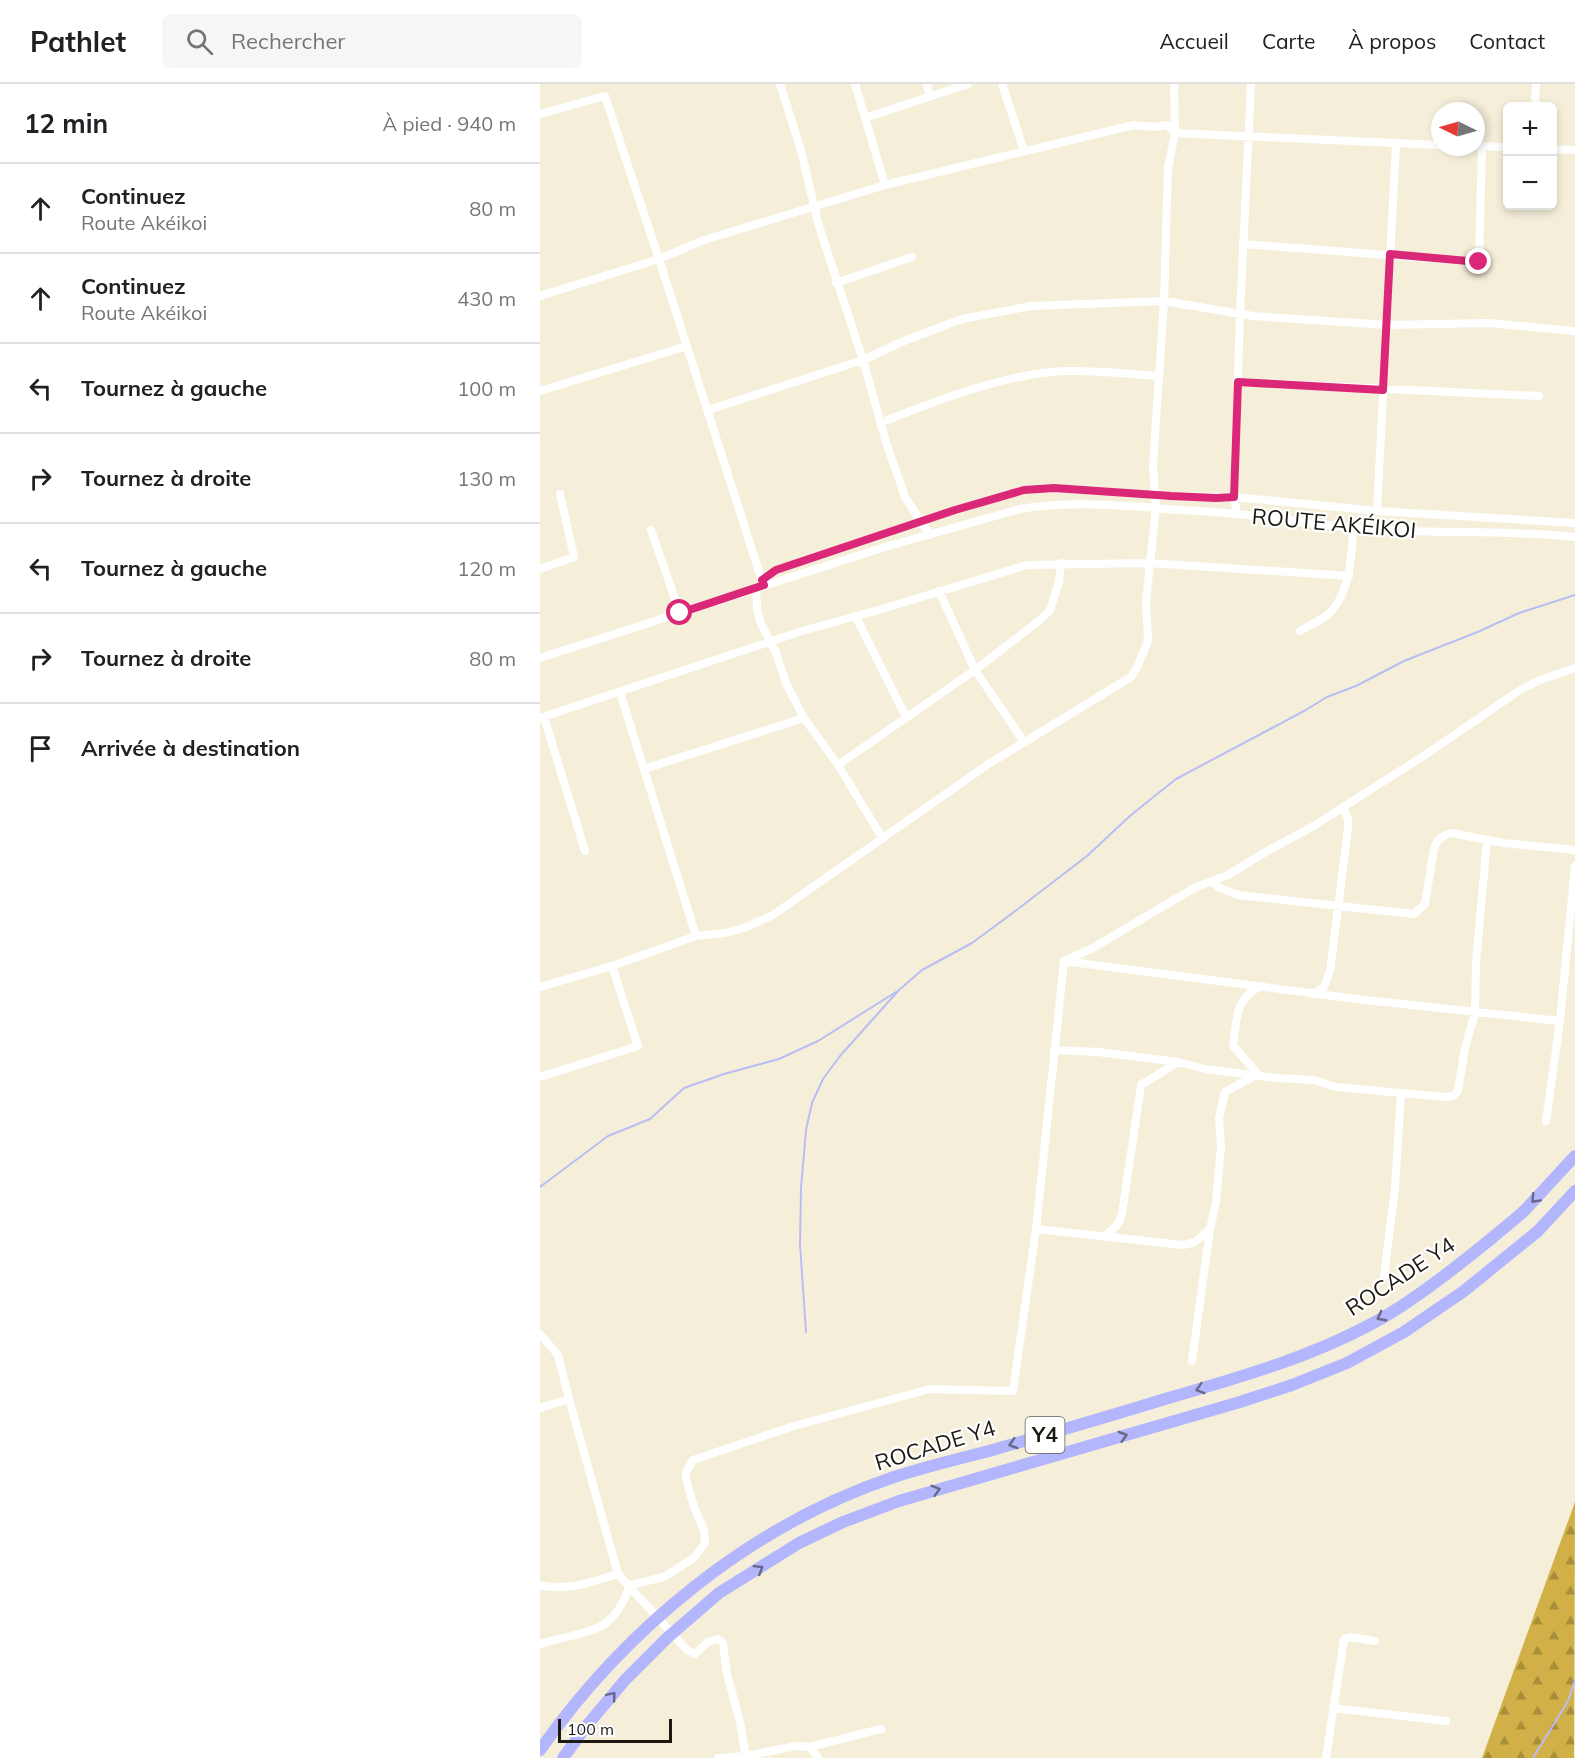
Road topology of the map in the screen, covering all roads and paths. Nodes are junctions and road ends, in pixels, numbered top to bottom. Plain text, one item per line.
1 (780, 84) edge
2 (855, 84) edge
3 (927, 84) edge
4 (968, 84) edge
5 (1002, 84) edge
6 (1174, 84) edge
7 (1251, 84) edge
8 (1536, 84) edge
9 (930, 97) junction
10 (1536, 102) edge
11 (540, 114) edge
12 (865, 118) junction
13 (1175, 134) junction
14 (1248, 137) junction
15 (1396, 143) junction
16 (1431, 145) edge
17 (1485, 146) edge
18 (1503, 147) edge
19 (1557, 149) edge
20 (1575, 150) edge
21 (1024, 151) junction
22 (1479, 156) edge
23 (885, 185) junction
24 (814, 207) junction
25 (1243, 244) junction
26 (1390, 254) junction
27 (912, 257) dead end
28 (659, 259) junction
29 (836, 283) junction
30 (540, 296) edge
31 (1164, 301) junction
32 (1240, 314) junction
33 (1387, 325) junction
34 (1575, 331) edge
35 (687, 346) junction
36 (862, 360) junction
37 (1159, 376) junction
38 (1238, 382) junction
39 (1383, 390) junction
40 (540, 391) edge
41 (1539, 396) dead end
42 (708, 410) junction
43 (880, 423) junction
44 (560, 494) dead end
45 (1156, 495) junction
46 (1234, 497) junction
47 (1156, 508) junction
48 (1377, 511) junction
49 (1237, 514) junction
50 (921, 521) junction
51 (1575, 523) edge
52 (1353, 528) junction
53 (651, 530) dead end
54 (930, 534) junction
55 (1575, 537) edge
56 (1061, 563) junction
57 (1149, 563) junction
58 (540, 569) edge
59 (1349, 576) junction
60 (760, 584) junction
61 (939, 591) junction
62 (680, 613) junction
63 (856, 616) junction
64 (1300, 631) dead end
65 (771, 643) junction
66 (540, 658) edge
67 (1575, 668) edge
68 (975, 670) junction
69 (620, 692) junction
70 (542, 717) edge
71 (906, 717) junction
72 (804, 718) junction
73 (1024, 742) junction
74 (838, 765) junction
75 (644, 769) junction
76 (1343, 807) junction
77 (883, 839) junction
78 (1487, 840) junction
79 (1575, 850) edge
80 (585, 851) dead end
81 (1575, 866) edge
82 (1212, 881) junction
83 (1340, 905) junction
84 (696, 936) junction
85 (1064, 961) junction
86 (612, 966) junction
87 (540, 987) edge
88 (1259, 987) junction
89 (1313, 994) junction
90 (1475, 1013) junction
91 (1560, 1021) junction
92 (1054, 1050) junction
93 (1178, 1062) junction
94 (1258, 1074) junction
95 (540, 1077) edge
96 (1401, 1093) junction
97 (1545, 1121) dead end
98 (1575, 1156) edge
99 (1575, 1191) edge
100 (1035, 1229) junction
101 (1210, 1229) junction
102 (1104, 1237) junction
103 (1384, 1276) dead end
104 (540, 1334) edge
105 (1192, 1361) dead end
106 (569, 1399) junction
107 (540, 1408) edge
108 (618, 1574) junction
109 (540, 1585) edge
110 (630, 1585) junction
111 (1375, 1641) dead end
112 (540, 1644) edge
113 (1333, 1708) junction
114 (1446, 1721) dead end
115 (881, 1728) dead end
116 (810, 1747) junction
117 (540, 1750) edge
118 (746, 1757) edge
119 (562, 1758) edge
120 (718, 1758) edge
121 (818, 1758) edge
122 (1326, 1758) edge

1 - 24 street
2 - 12 street
3 - 9 street
4 - 9 street
5 - 21 street
6 - 13 street
7 - 14 street
8 - 10 street
9 - 12 street
11 - 28 street
12 - 23 street
13 - 14 street
13 - 21 street
13 - 31 street
14 - 15 street
14 - 25 street
15 - 16 street
15 - 26 street
17 - 18 street
19 - 20 street
21 - 23 street
22 - 26 street
23 - 24 street
24 - 28 street
24 - 29 street
25 - 26 street
25 - 32 street
26 - 33 street
27 - 29 street
28 - 30 street
28 - 35 street
29 - 36 street
31 - 32 street
31 - 36 street
31 - 37 street
32 - 33 street
32 - 38 street
33 - 34 street
33 - 39 street
35 - 40 street
35 - 42 street
36 - 42 street
36 - 43 street
37 - 43 street
37 - 45 street
38 - 39 street
38 - 46 street
39 - 41 street
39 - 48 street
42 - 60 street
43 - 50 street
44 - 58 street
45 - 46 street, ROUTE AKÉIKOI
45 - 47 street
45 - 50 street, ROUTE AKÉIKOI
46 - 48 street, ROUTE AKÉIKOI
46 - 49 street
47 - 49 street, ROUTE AKÉIKOI
47 - 54 street, ROUTE AKÉIKOI
47 - 57 street
48 - 51 street, ROUTE AKÉIKOI
49 - 52 street, ROUTE AKÉIKOI
50 - 54 street
50 - 60 street, ROUTE AKÉIKOI
52 - 55 street, ROUTE AKÉIKOI
52 - 59 street
53 - 62 street
54 - 60 street, ROUTE AKÉIKOI
56 - 57 street
56 - 61 street
56 - 68 street
57 - 59 street
57 - 73 street
59 - 64 street
60 - 62 street, ROUTE AKÉIKOI
60 - 65 street
61 - 63 street
61 - 68 street
62 - 66 street, ROUTE AKÉIKOI
63 - 65 street
63 - 71 street
65 - 69 street
65 - 72 street
67 - 76 street
68 - 71 street
68 - 73 street
69 - 70 street
69 - 75 street
70 - 80 street
71 - 74 street
72 - 74 street
72 - 75 street
73 - 77 street
74 - 77 street
75 - 84 street
76 - 82 street
76 - 83 street
77 - 84 street
78 - 79 street
78 - 83 street
78 - 90 street
81 - 91 street
82 - 83 street
82 - 85 street
83 - 89 street
84 - 86 street
85 - 88 street
85 - 92 street
86 - 87 street
86 - 95 street
88 - 89 street
88 - 94 street
89 - 90 street
90 - 91 street
90 - 96 street
91 - 97 street
92 - 93 street
92 - 100 street
93 - 94 street
93 - 102 street
94 - 96 street
94 - 101 street
96 - 103 street
98 -> 117 highway, ROCADE Y4 / Y4
119 -> 99 highway, ROCADE Y4 / Y4
100 - 102 street
100 - 110 street
101 - 102 street
101 - 105 street
104 - 106 street
106 - 107 street
106 - 108 street
108 - 109 street
108 - 110 street
110 - 112 street
110 - 118 street
111 - 113 street
113 - 114 street
113 - 122 street
115 - 116 street
116 - 118 street
116 - 121 street
118 - 120 street

